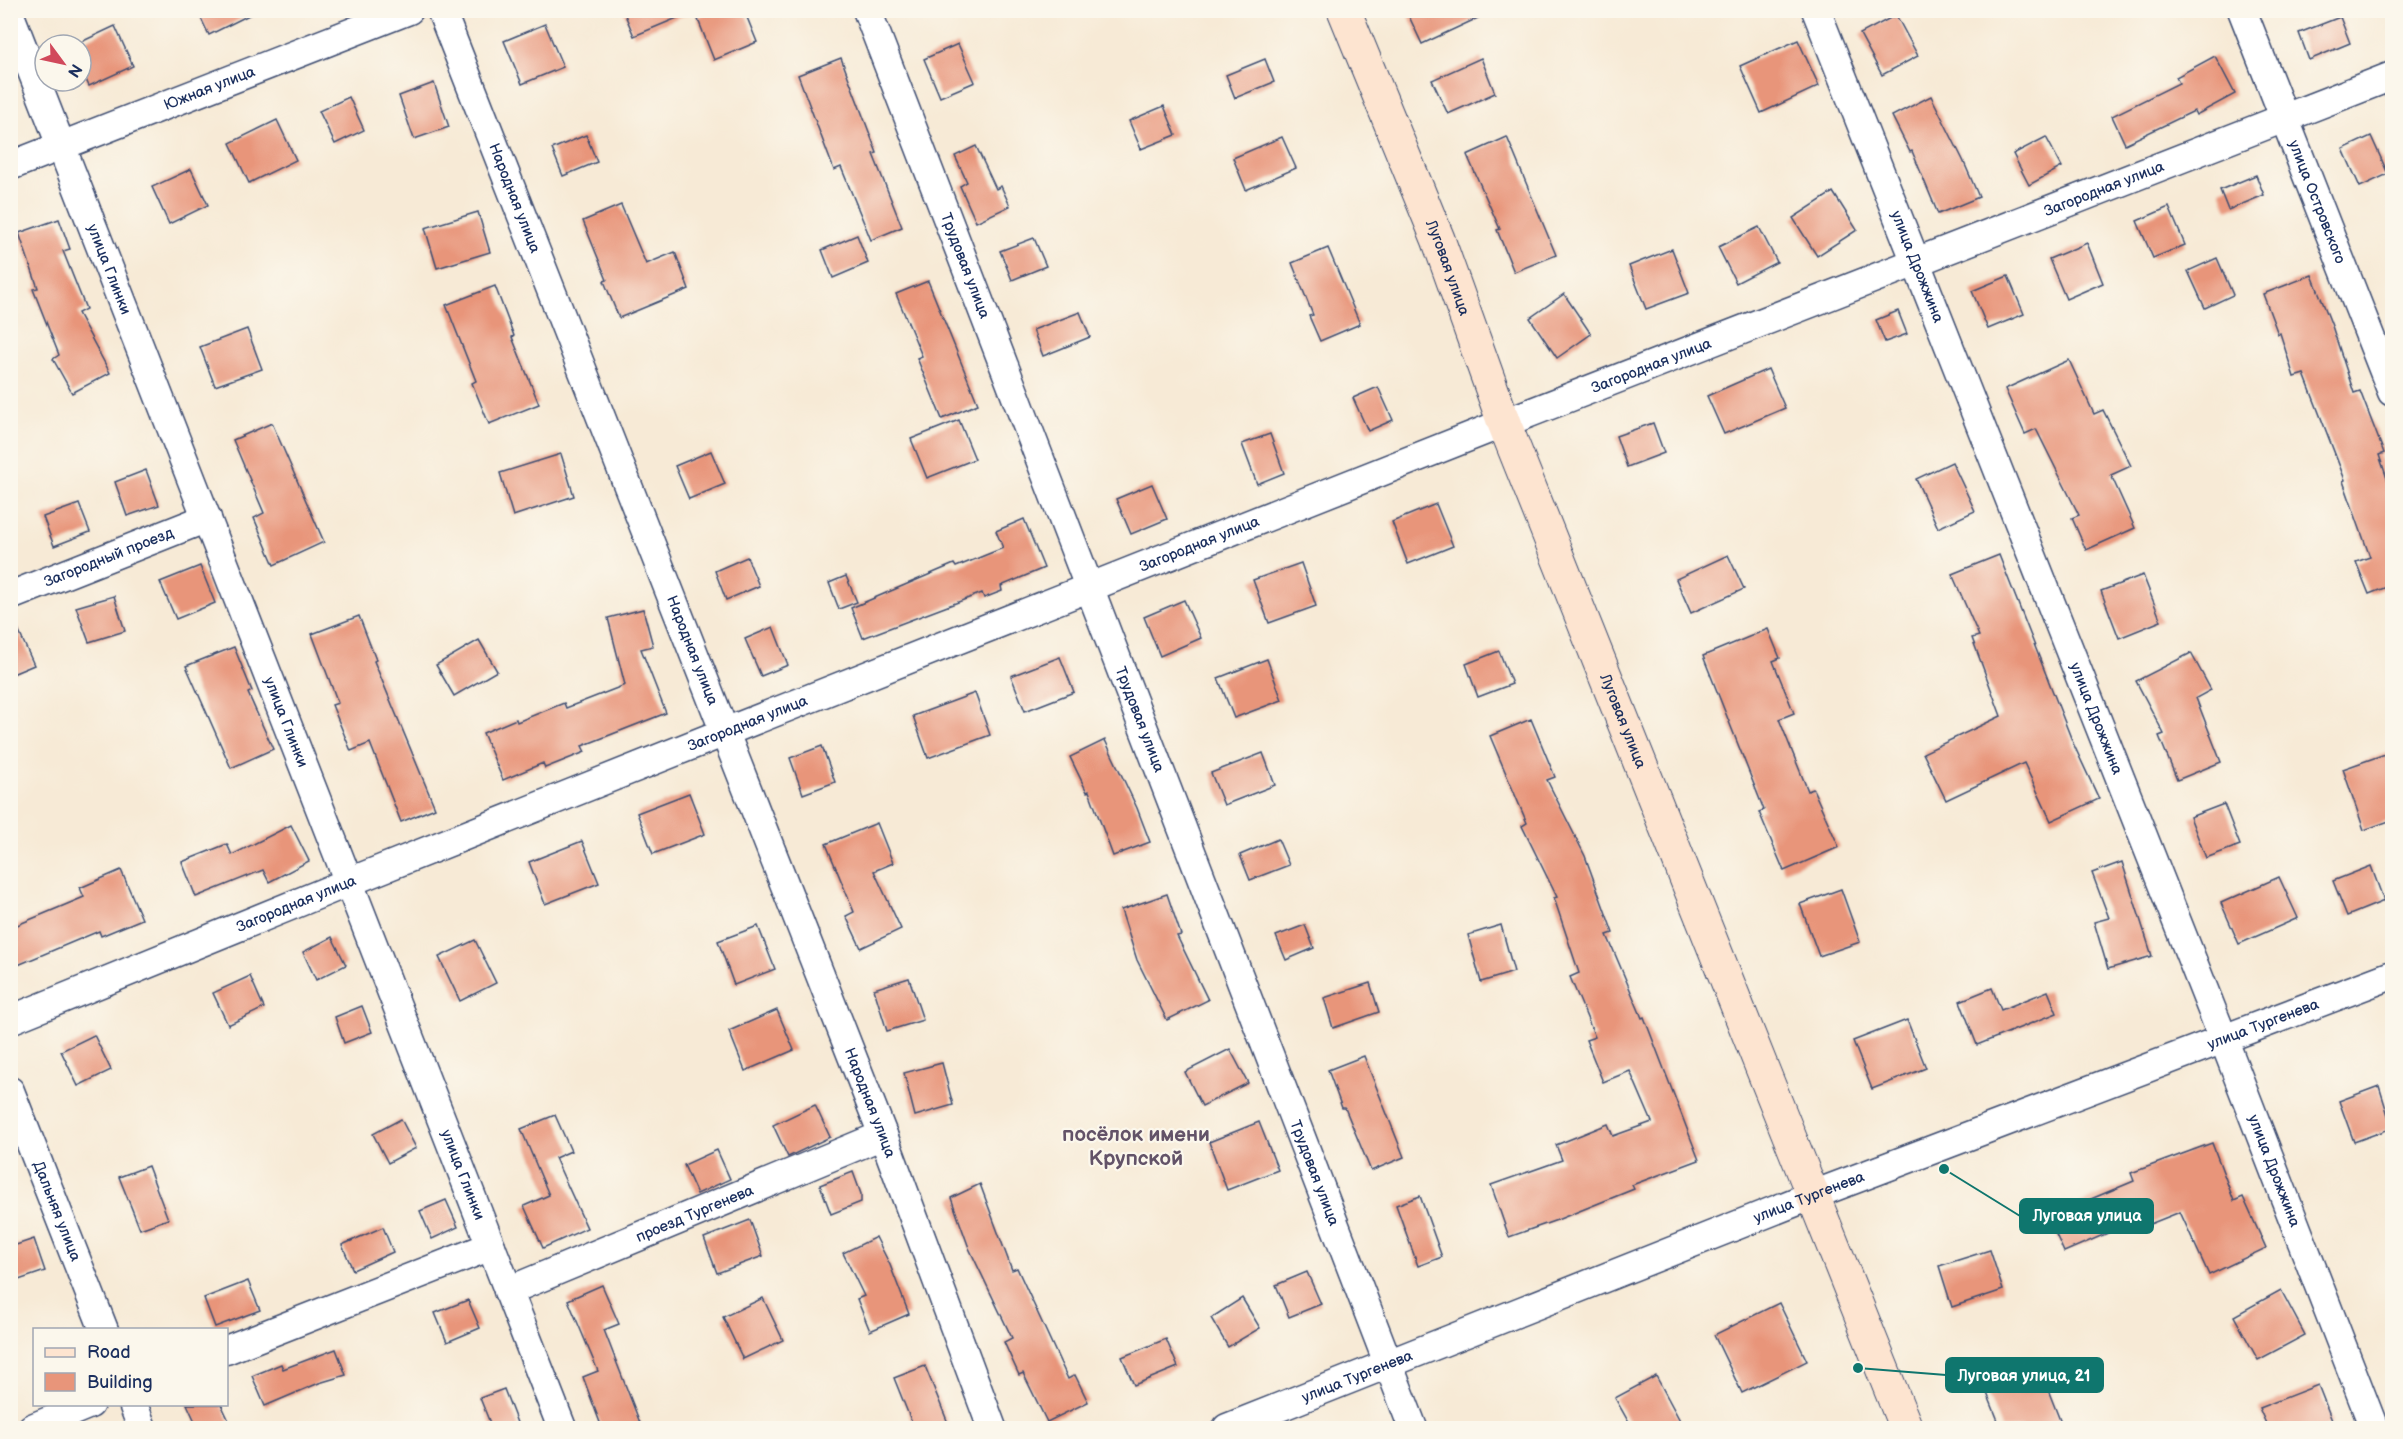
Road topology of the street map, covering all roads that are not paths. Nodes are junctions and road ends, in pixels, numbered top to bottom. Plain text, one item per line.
1 (409, 10) edge
2 (441, 10) edge
3 (867, 10) edge
4 (1344, 10) edge
5 (1816, 10) edge
6 (2242, 10) edge
7 (10, 15) edge
8 (2392, 76) edge
9 (2284, 118) junction
10 (62, 146) junction
11 (10, 166) edge
12 (1916, 262) junction
13 (2392, 392) edge
14 (1504, 423) junction
15 (207, 518) junction
16 (1090, 589) junction
17 (10, 596) edge
18 (725, 732) junction
19 (349, 882) junction
20 (2392, 975) edge
21 (10, 1020) edge
22 (2223, 1038) junction
23 (10, 1091) edge
24 (883, 1135) junction
25 (1813, 1195) junction
26 (491, 1246) junction
27 (508, 1291) junction
28 (104, 1328) edge
29 (228, 1349) edge
30 (1387, 1365) junction
31 (85, 1406) edge
32 (134, 1406) edge
33 (32, 1428) edge
34 (142, 1428) edge
35 (562, 1428) edge
36 (992, 1428) edge
37 (1227, 1428) edge
38 (1413, 1428) edge
39 (1906, 1428) edge
40 (2374, 1428) edge

1 - 10 street, Южная улица
2 - 18 street, Народная улица
3 - 16 street, Трудовая улица
4 - 14 street, Луговая улица
5 - 12 street, улица Дрожжина
6 - 9 street, улица Островского
7 - 10 street, улица Глинки
8 - 9 street, Загородная улица
9 - 12 street, Загородная улица
9 - 13 street, улица Островского
10 - 11 street, Южная улица
10 - 15 street, улица Глинки
12 - 14 street, Загородная улица
12 - 22 street, улица Дрожжина
14 - 16 street, Загородная улица
14 - 25 street, Луговая улица
15 - 17 street, Загородный проезд
15 - 19 street, улица Глинки
16 - 18 street, Загородная улица
16 - 30 street, Трудовая улица
18 - 19 street, Загородная улица
18 - 24 street, Народная улица
19 - 21 street, Загородная улица
19 - 26 street, улица Глинки
20 - 22 street, улица Тургенева
22 - 25 street, улица Тургенева
22 - 40 street, улица Дрожжина
23 - 28 street, Дальняя улица
24 - 27 street, проезд Тургенева
24 - 36 street, Народная улица
25 - 30 street, улица Тургенева
25 - 39 street, Луговая улица
26 - 27 street, улица Глинки
26 - 29 street
27 - 35 street, улица Глинки
30 - 37 street, улица Тургенева
30 - 38 street, Трудовая улица
31 - 33 street
32 - 34 street

